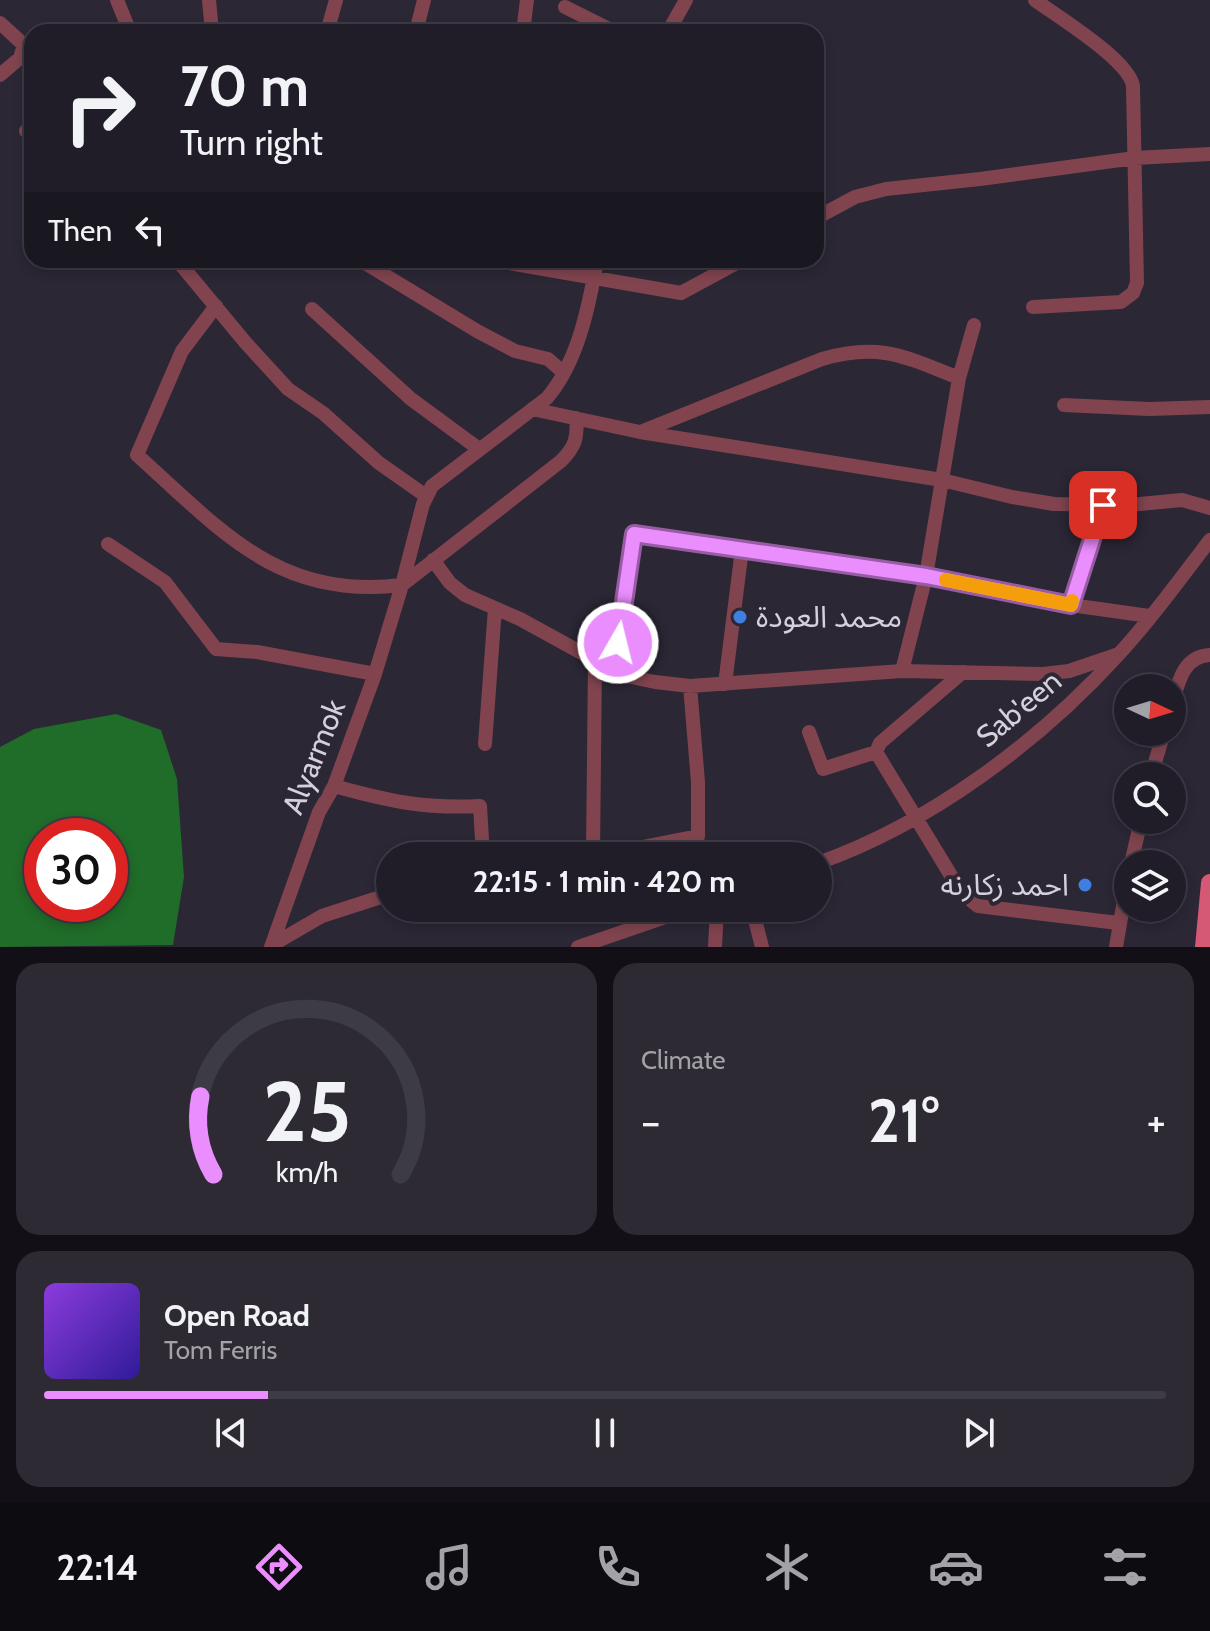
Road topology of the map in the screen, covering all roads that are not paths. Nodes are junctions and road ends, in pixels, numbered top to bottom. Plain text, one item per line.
1 (117, 0) edge
2 (209, 0) edge
3 (336, 0) edge
4 (424, 0) edge
5 (527, 0) edge
6 (686, 0) edge
7 (1035, 0) edge
8 (565, 7) dead end
9 (0, 23) edge
10 (127, 24) edge
11 (211, 24) edge
12 (329, 24) edge
13 (418, 24) edge
14 (524, 24) edge
15 (599, 24) edge
16 (672, 24) edge
17 (0, 75) edge
18 (1210, 154) edge
19 (1135, 158) junction
20 (824, 214) edge
21 (184, 268) edge
22 (382, 268) edge
23 (540, 268) edge
24 (596, 268) edge
25 (727, 268) edge
26 (594, 278) junction
27 (216, 306) junction
28 (1033, 307) dead end
29 (312, 309) dead end
30 (974, 325) dead end
31 (564, 373) junction
32 (959, 378) junction
33 (1064, 405) dead end
34 (1210, 407) edge
35 (532, 409) junction
36 (576, 418) junction
37 (640, 432) junction
38 (479, 449) junction
39 (942, 480) junction
40 (426, 496) junction
41 (1103, 505) junction
42 (1210, 508) edge
43 (1210, 540) edge
44 (108, 544) dead end
45 (742, 549) junction
46 (433, 560) junction
47 (926, 576) junction
48 (402, 585) junction
49 (1071, 605) junction
50 (495, 608) junction
51 (1149, 616) junction
52 (1119, 654) junction
53 (1210, 655) edge
54 (595, 660) junction
55 (614, 671) junction
56 (902, 671) junction
57 (963, 672) junction
58 (375, 674) junction
59 (1182, 674) edge
60 (725, 684) junction
61 (690, 686) junction
62 (809, 732) dead end
63 (485, 744) dead end
64 (876, 752) junction
65 (334, 786) junction
66 (917, 816) junction
67 (482, 842) edge
68 (595, 842) edge
69 (673, 842) edge
70 (832, 858) edge
71 (1210, 883) edge
72 (376, 899) edge
73 (1208, 915) edge
74 (659, 922) edge
75 (716, 922) edge
76 (756, 922) edge
77 (1118, 923) joint
78 (612, 942) edge
79 (271, 946) edge
80 (578, 947) edge
81 (715, 947) edge
82 (762, 947) edge
83 (1116, 947) edge
84 (1205, 947) edge

1 - 10 street
2 - 11 street
3 - 12 street
4 - 13 street
5 - 14 street
6 - 16 street
7 - 19 street
8 - 15 street
9 - 17 street
18 - 19 street
19 - 20 street
19 - 28 street
21 - 27 street
22 - 31 street
23 - 26 street
24 - 26 street
25 - 26 street
26 - 31 street
27 - 40 street
27 - 48 street
29 - 38 street
30 - 32 street
31 - 35 street
32 - 37 street
32 - 39 street
33 - 34 street
35 - 36 street
35 - 38 street
36 - 37 street
36 - 46 street
37 - 39 street
38 - 40 street
39 - 41 street
39 - 47 street
40 - 48 street, Alyarmok
41 - 42 street
41 - 49 street
43 - 51 street, Sab'een
44 - 58 street
45 - 47 street
45 - 55 street
45 - 60 street
46 - 48 street
46 - 50 street
47 - 49 street
47 - 56 street
48 - 58 street, Alyarmok
49 - 51 street
50 - 54 street
50 - 63 street
51 - 52 street, Sab'een
52 - 57 street
52 - 66 street, Sab'een
53 - 59 street
54 - 55 street
54 - 68 street
55 - 61 street
56 - 57 street
56 - 60 street
57 - 64 street
58 - 65 street, Alyarmok
60 - 61 street
61 - 69 street
62 - 64 street
64 - 66 street
65 - 67 street
65 - 79 street, Alyarmok
66 - 70 street, Sab'een
66 - 77 street
71 - 73 main road
72 - 79 street
73 - 84 main road
74 - 78 street
75 - 81 street
76 - 82 street
77 - 83 street
78 - 80 street

